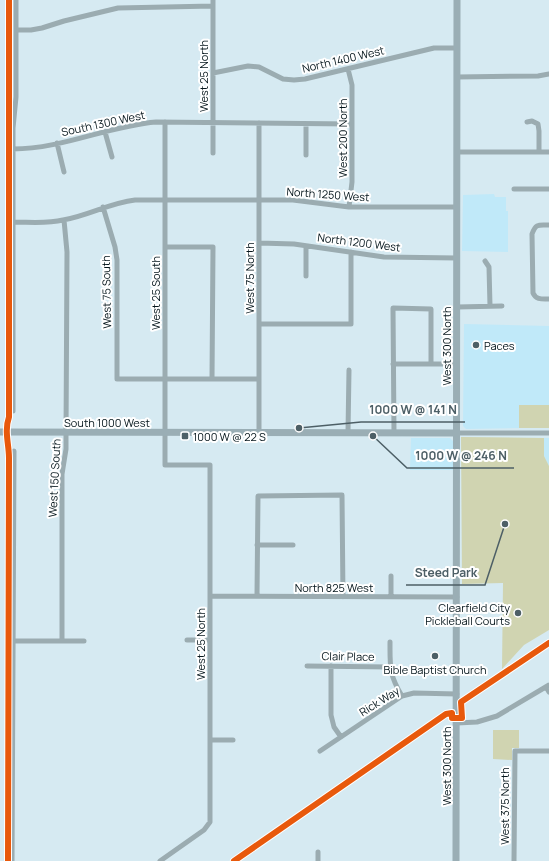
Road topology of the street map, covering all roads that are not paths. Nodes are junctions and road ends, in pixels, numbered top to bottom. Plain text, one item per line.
1 (16, 0) edge
2 (213, 0) edge
3 (457, 0) edge
4 (213, 6) junction
5 (16, 30) junction
6 (457, 48) junction
7 (348, 69) junction
8 (213, 73) junction
9 (549, 74) edge
10 (457, 77) junction
11 (165, 122) junction
12 (527, 122) dead end
13 (213, 123) junction
14 (259, 123) junction
15 (306, 124) junction
16 (352, 124) junction
17 (105, 132) junction
18 (57, 143) junction
19 (13, 149) junction
20 (213, 152) dead end
21 (457, 152) junction
22 (539, 152) junction
23 (549, 152) edge
24 (306, 155) dead end
25 (112, 157) dead end
26 (64, 172) dead end
27 (549, 188) edge
28 (514, 189) dead end
29 (165, 200) junction
30 (259, 200) junction
31 (103, 207) junction
32 (349, 207) junction
33 (457, 207) junction
34 (64, 220) junction
35 (13, 222) junction
36 (549, 225) edge
37 (259, 243) junction
38 (165, 246) junction
39 (306, 246) junction
40 (351, 252) junction
41 (457, 258) junction
42 (485, 261) dead end
43 (306, 276) dead end
44 (549, 299) edge
45 (490, 306) junction
46 (502, 306) dead end
47 (457, 307) junction
48 (259, 324) junction
49 (393, 364) junction
50 (431, 364) junction
51 (457, 364) junction
52 (349, 370) dead end
53 (165, 379) junction
54 (212, 379) junction
55 (259, 379) junction
56 (13, 412) dead end
57 (0, 432) edge
58 (66, 432) junction
59 (165, 432) junction
60 (259, 432) junction
61 (348, 432) junction
62 (394, 433) junction
63 (457, 433) junction
64 (549, 433) edge
65 (14, 451) dead end
66 (210, 466) joint
67 (293, 544) dead end
68 (257, 545) junction
69 (391, 576) dead end
70 (210, 596) junction
71 (257, 596) junction
72 (343, 597) junction
73 (391, 597) junction
74 (457, 597) junction
75 (186, 640) dead end
76 (210, 640) junction
77 (13, 641) junction
78 (62, 641) junction
79 (84, 641) dead end
80 (390, 642) dead end
81 (307, 666) dead end
82 (331, 666) junction
83 (390, 667) junction
84 (548, 686) edge
85 (549, 692) edge
86 (457, 694) junction
87 (402, 696) junction
88 (457, 723) junction
89 (341, 737) junction
90 (210, 740) junction
91 (233, 740) dead end
92 (320, 751) dead end
93 (549, 751) edge
94 (318, 852) dead end
95 (12, 861) edge
96 (160, 861) edge
97 (318, 861) edge
98 (456, 861) edge
99 (514, 861) edge

1 - 5 street
2 - 4 street, West 25 North
3 - 6 main road, West 300 North
4 - 5 street
4 - 8 street, West 25 North
5 - 19 street
6 - 7 street, North 1400 West
6 - 10 main road, West 300 North
7 - 8 street, North 1400 West
7 - 16 street, West 200 North
8 - 13 street, West 25 North
9 - 10 street
10 - 21 main road, West 300 North
11 - 13 street, South 1300 West
11 - 17 street, South 1300 West
11 - 29 street, West 25 South
12 - 22 street
13 - 14 street, South 1300 West
13 - 20 street, West 25 North
14 - 15 street, South 1300 West
14 - 30 street, West 75 North
15 - 16 street, South 1300 West
15 - 24 street
16 - 32 street, West 200 North
17 - 18 street, South 1300 West
17 - 25 street
18 - 19 street, South 1300 West
18 - 26 street
19 - 35 street
21 - 22 street
21 - 33 main road, West 300 North
22 - 23 street
27 - 28 street
29 - 30 street, North 1250 West
29 - 31 street, North 1250 West
29 - 38 street, West 25 South
30 - 32 street, North 1250 West
30 - 37 street, West 75 North
31 - 34 street, North 1250 West
31 - 53 street, West 75 South
32 - 33 street, North 1250 West
33 - 41 main road, West 300 North
34 - 35 street, North 1250 West
34 - 58 street, West 150 South
35 - 56 street
36 - 44 street
37 - 39 street, North 1200 West
37 - 48 street, West 75 North
38 - 53 street, West 25 South
38 - 54 street
39 - 40 street, North 1200 West
39 - 43 street
40 - 41 street, North 1200 West
40 - 48 street
41 - 47 main road, West 300 North
42 - 45 street
45 - 46 street
45 - 47 street
47 - 51 main road, West 300 North
48 - 55 street, West 75 North
49 - 50 street
49 - 50 street
49 - 62 street
50 - 51 street
51 - 63 main road, West 300 North
52 - 61 street
53 - 54 street
53 - 59 street, West 25 South
54 - 55 street
55 - 60 street, West 75 North
57 - 58 main road, South 1000 West
58 - 59 main road, South 1000 West
58 - 78 street, West 150 South
59 - 60 main road, South 1000 West
59 - 66 street, West 25 South
60 - 61 main road, South 1000 West
61 - 62 main road, South 1000 West
62 - 63 main road, South 1000 West
63 - 64 street
63 - 74 main road, West 300 North
65 - 77 street
66 - 70 street, West 25 North
67 - 68 street
68 - 71 street
68 - 72 street
69 - 73 street
70 - 71 street, North 825 West
70 - 76 street, West 25 North
71 - 72 street, North 825 West
72 - 73 street, North 825 West
73 - 74 street, North 825 West
74 - 86 main road, West 300 North
75 - 76 street
76 - 90 street, West 25 North
77 - 78 street
77 - 95 street
78 - 79 street
80 - 83 street
81 - 82 street, Clair Place
82 - 83 street, Clair Place
82 - 89 street
83 - 87 street
84 - 85 street
84 - 88 street
86 - 87 street, Rick Way
86 - 88 main road, West 300 North
87 - 89 street, Rick Way
88 - 98 main road, West 300 North
89 - 92 street, Rick Way
90 - 91 street
90 - 96 street, West 25 North
93 - 99 street, West 375 North
94 - 97 street

